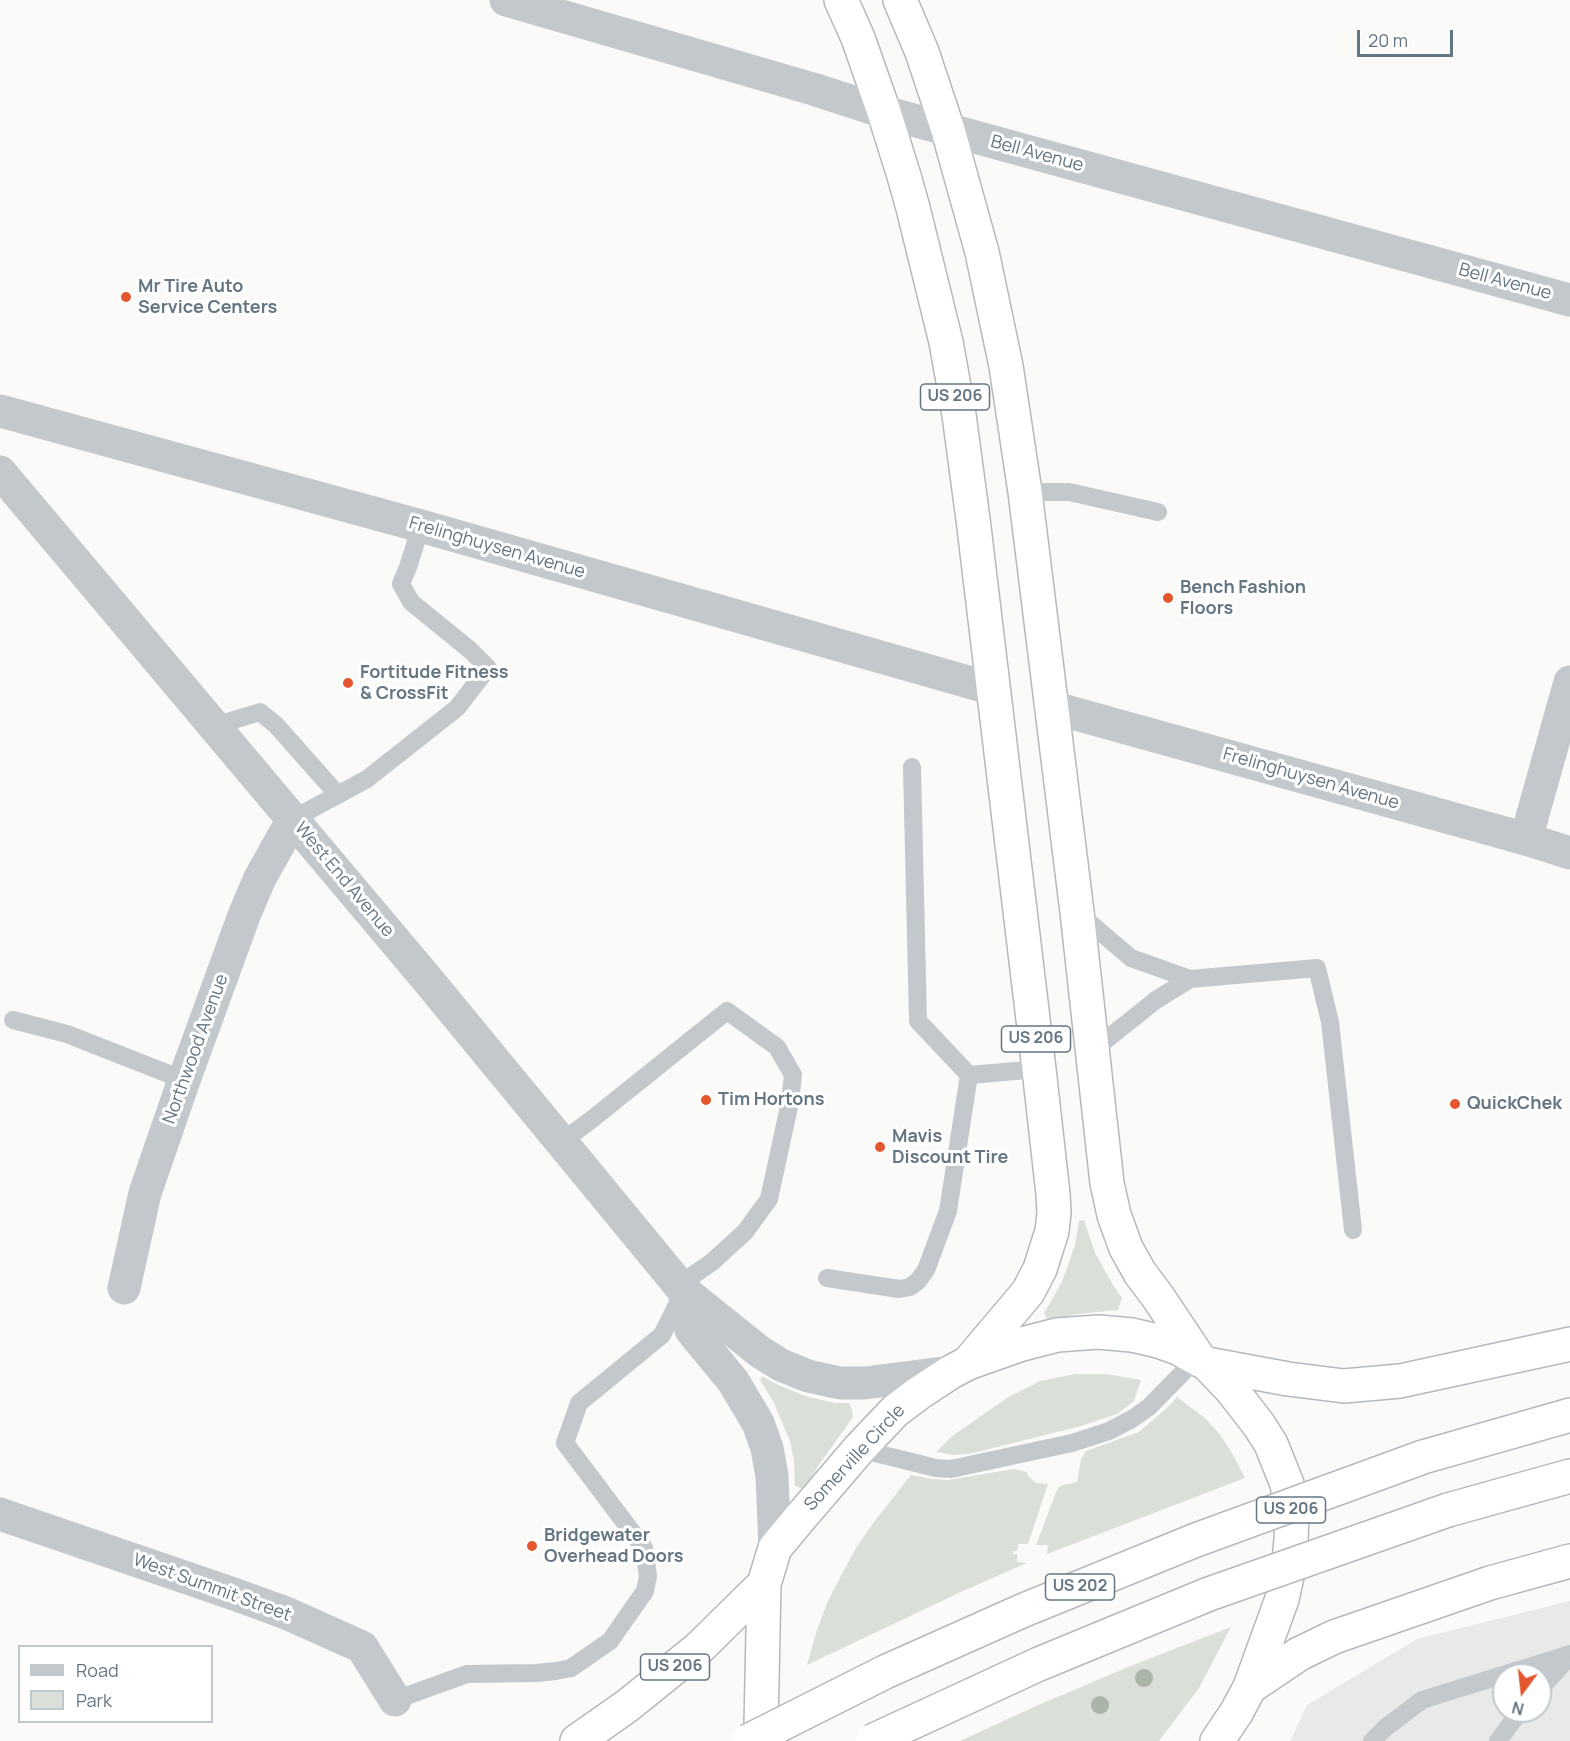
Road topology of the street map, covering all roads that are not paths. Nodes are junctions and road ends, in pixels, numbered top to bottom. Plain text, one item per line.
1 (506, 0) edge
2 (841, 0) edge
3 (900, 0) edge
4 (884, 112) junction
5 (948, 130) junction
6 (1570, 300) edge
7 (0, 411) edge
8 (0, 472) edge
9 (1025, 492) junction
10 (1158, 512) dead end
11 (421, 526) junction
12 (1570, 682) edge
13 (993, 689) junction
14 (1051, 706) junction
15 (214, 726) junction
16 (912, 767) dead end
17 (338, 795) junction
18 (293, 819) junction
19 (1526, 839) junction
20 (1570, 853) edge
21 (1077, 912) junction
22 (1190, 979) junction
23 (13, 1020) dead end
24 (1092, 1051) junction
25 (1040, 1069) junction
26 (969, 1075) junction
27 (184, 1080) junction
28 (560, 1143) junction
29 (1353, 1230) dead end
30 (827, 1278) dead end
31 (124, 1288) dead end
32 (681, 1288) junction
33 (1570, 1344) edge
34 (1203, 1360) junction
35 (960, 1367) junction
36 (1570, 1415) edge
37 (859, 1449) junction
38 (1570, 1476) edge
39 (0, 1514) edge
40 (775, 1548) junction
41 (1570, 1561) edge
42 (764, 1584) junction
43 (1570, 1655) edge
44 (1552, 1675) edge
45 (1250, 1687) junction
46 (395, 1700) joint
47 (1511, 1723) edge
48 (577, 1741) edge
49 (748, 1741) edge
50 (763, 1741) edge
51 (872, 1741) edge
52 (1217, 1741) edge
53 (1372, 1741) edge
54 (1498, 1741) edge

1 - 4 street, Bell Avenue
2 - 4 highway, US 206
3 - 5 highway, US 206
4 - 5 street, Bell Avenue
4 - 13 highway, US 206
5 - 6 street, Bell Avenue
5 - 9 highway, US 206
7 - 11 street, Frelinghuysen Avenue
8 - 15 street, West End Avenue
9 - 10 lane
9 - 14 highway, US 206
11 - 13 street, Frelinghuysen Avenue
11 - 17 lane
12 - 19 street
13 - 25 highway, US 206
14 - 19 street, Frelinghuysen Avenue
14 - 21 highway, US 206
15 - 17 lane
15 - 18 street, West End Avenue
16 - 26 lane
17 - 18 lane
18 - 27 street, Northwood Avenue
18 - 28 street, West End Avenue
19 - 20 street, Frelinghuysen Avenue
21 - 22 lane
21 - 24 highway, US 206
22 - 24 lane
22 - 29 lane
23 - 27 lane
24 - 34 highway, US 206
25 - 26 lane
25 - 35 highway, US 206
26 - 30 lane
27 - 31 street, Northwood Avenue
28 - 32 street, West End Avenue
28 - 32 lane
32 - 35 street, West End Avenue
32 - 40 street, West End Avenue
32 - 46 lane
33 - 34 highway
34 - 35 highway, Somerville Circle / US 206
34 - 37 lane
34 - 45 highway, Somerville Circle / US 206
35 - 37 highway, Somerville Circle / US 206
36 - 49 highway, US 202, bridge
37 - 40 highway, Somerville Circle / US 206
38 - 51 highway, bridge
39 - 46 street, West Summit Street
40 - 42 highway, Somerville Circle / US 206
41 - 45 highway
42 - 48 highway, US 206
42 - 50 highway, Somerville Circle / US 206
43 - 44 lane
43 - 53 lane
45 - 52 highway, Somerville Circle / US 206
47 - 54 lane

